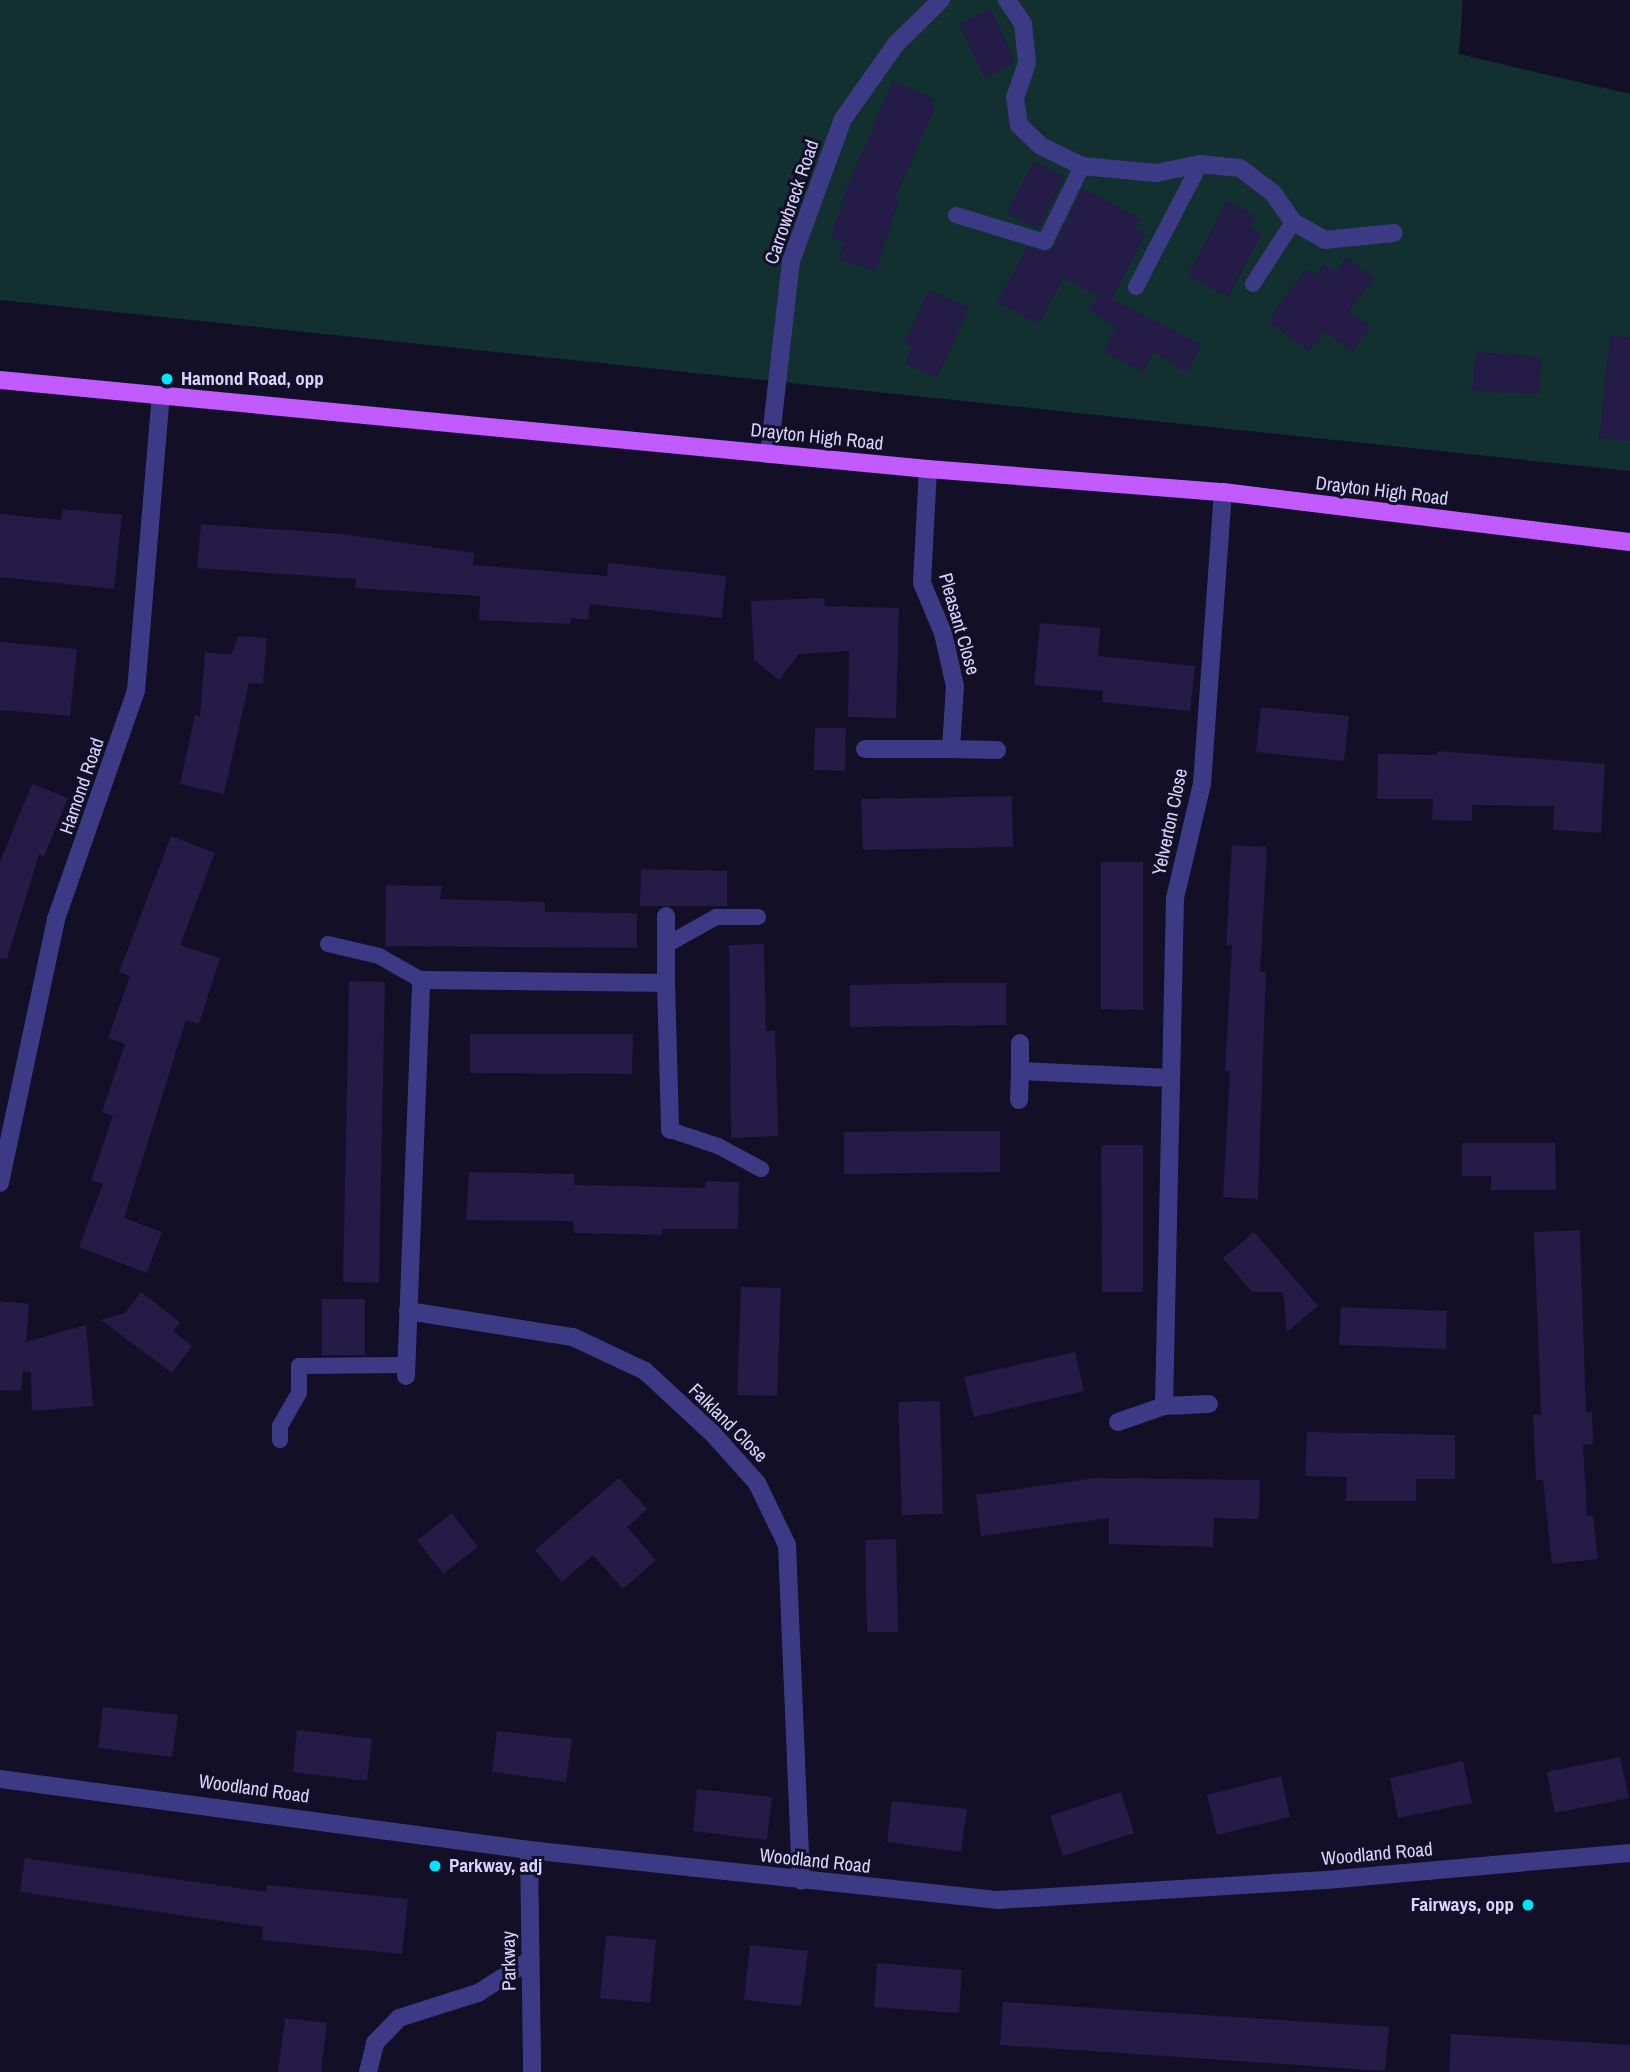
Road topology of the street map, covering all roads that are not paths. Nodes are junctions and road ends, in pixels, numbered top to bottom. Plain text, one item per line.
1 (941, 0) edge
2 (1007, 0) edge
3 (1200, 164) junction
4 (1082, 166) junction
5 (956, 215) dead end
6 (1293, 222) junction
7 (1394, 233) dead end
8 (1252, 284) dead end
9 (1136, 287) dead end
10 (0, 380) edge
11 (161, 396) junction
12 (769, 454) junction
13 (928, 469) junction
14 (1223, 492) junction
15 (1630, 542) edge
16 (950, 748) junction
17 (865, 749) dead end
18 (997, 750) dead end
19 (666, 916) dead end
20 (758, 918) dead end
21 (328, 944) dead end
22 (666, 945) junction
23 (421, 980) junction
24 (667, 983) junction
25 (1020, 1043) dead end
26 (1020, 1072) junction
27 (1171, 1078) junction
28 (1019, 1100) dead end
29 (670, 1130) joint
30 (761, 1170) dead end
31 (0, 1183) edge
32 (408, 1311) junction
33 (406, 1371) joint
34 (1209, 1404) dead end
35 (1164, 1406) junction
36 (1118, 1422) dead end
37 (280, 1440) dead end
38 (0, 1779) edge
39 (529, 1850) junction
40 (1630, 1853) edge
41 (801, 1881) junction
42 (530, 1960) junction
43 (368, 2072) edge
44 (532, 2072) edge

1 - 12 street, Carrowbreck Road
2 - 4 street
3 - 4 street
3 - 6 street
3 - 9 lane
4 - 5 lane
6 - 7 street
6 - 8 lane
10 - 11 main road, Drayton High Road
11 - 12 main road, Drayton High Road
11 - 31 street, Hamond Road
12 - 13 main road, Drayton High Road
13 - 14 main road, Drayton High Road
13 - 16 street, Pleasant Close
14 - 15 main road, Drayton High Road
14 - 27 street, Yelverton Close
16 - 17 street
16 - 18 street
19 - 22 street
20 - 22 lane
21 - 23 lane
22 - 24 street
23 - 24 street
23 - 32 street
24 - 29 street
25 - 26 street
26 - 27 street
26 - 28 street
27 - 35 street, Yelverton Close
29 - 30 lane
32 - 33 street
32 - 41 street, Falkland Close
33 - 37 lane
34 - 35 street
35 - 36 street
38 - 39 street, Woodland Road
39 - 41 street, Woodland Road
39 - 42 street, Parkway
40 - 41 street, Woodland Road
42 - 43 street
42 - 44 street, Parkway

